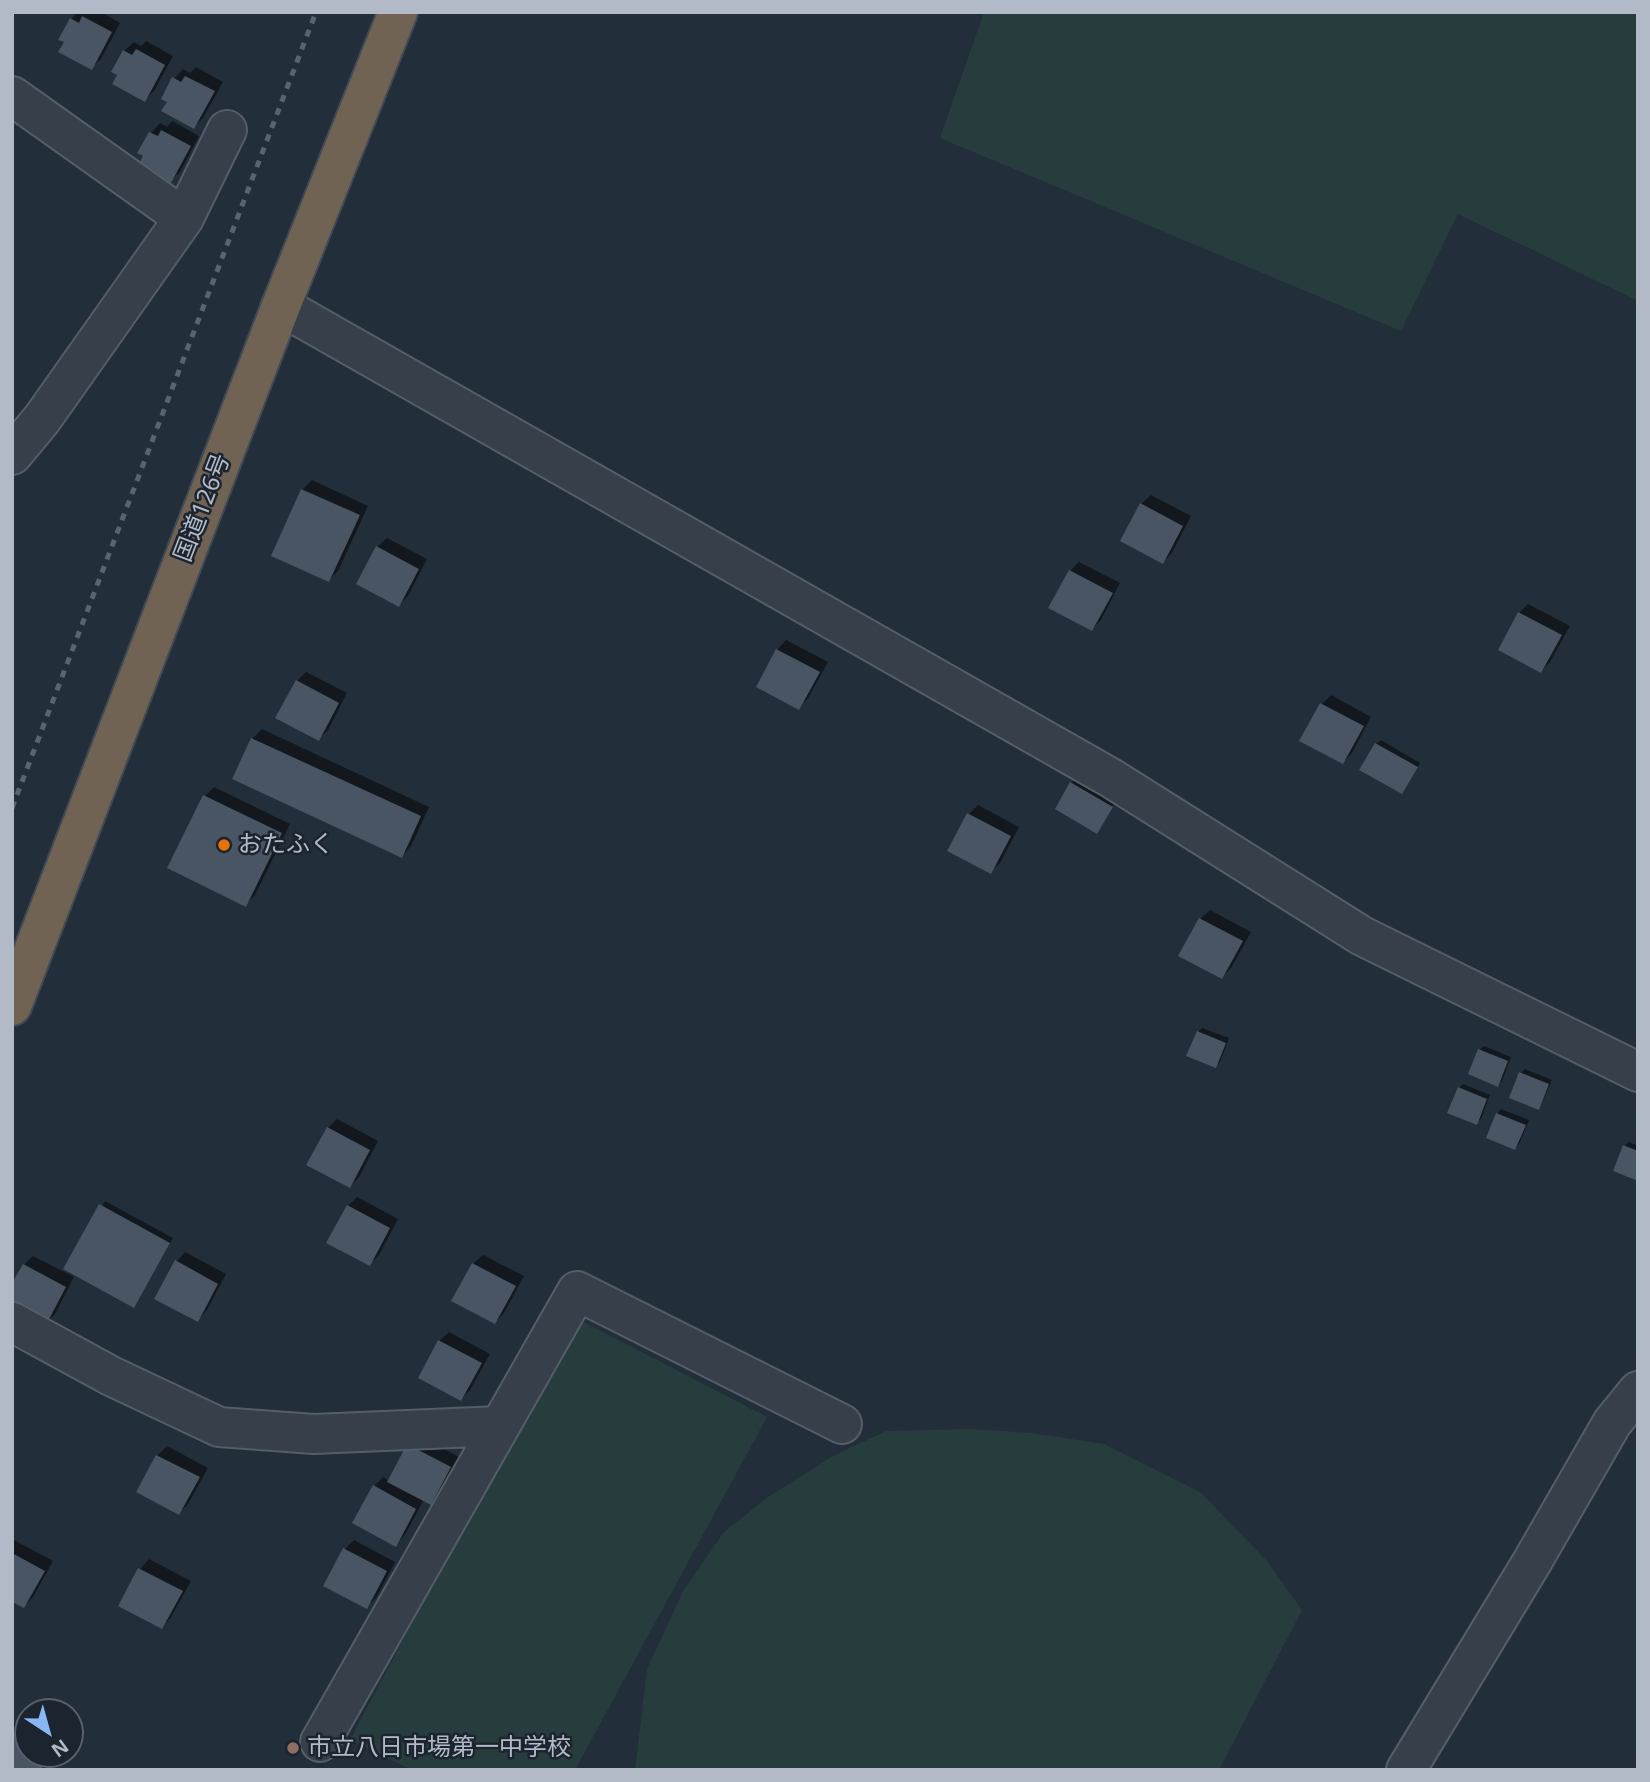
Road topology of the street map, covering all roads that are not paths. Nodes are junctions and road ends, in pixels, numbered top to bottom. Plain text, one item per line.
1 (398, 12) edge
2 (12, 96) edge
3 (227, 130) dead end
4 (184, 218) junction
5 (281, 306) junction
6 (12, 455) edge
7 (12, 1006) edge
8 (1638, 1072) edge
9 (12, 1322) edge
10 (1638, 1391) edge
11 (842, 1424) dead end
12 (500, 1426) junction
13 (320, 1742) dead end
14 (1406, 1770) edge

1 - 5 highway, 国道126号
2 - 4 street
3 - 4 street
4 - 6 street
5 - 7 highway, 国道126号
5 - 8 street
9 - 12 street
10 - 14 street
11 - 12 street
12 - 13 street

